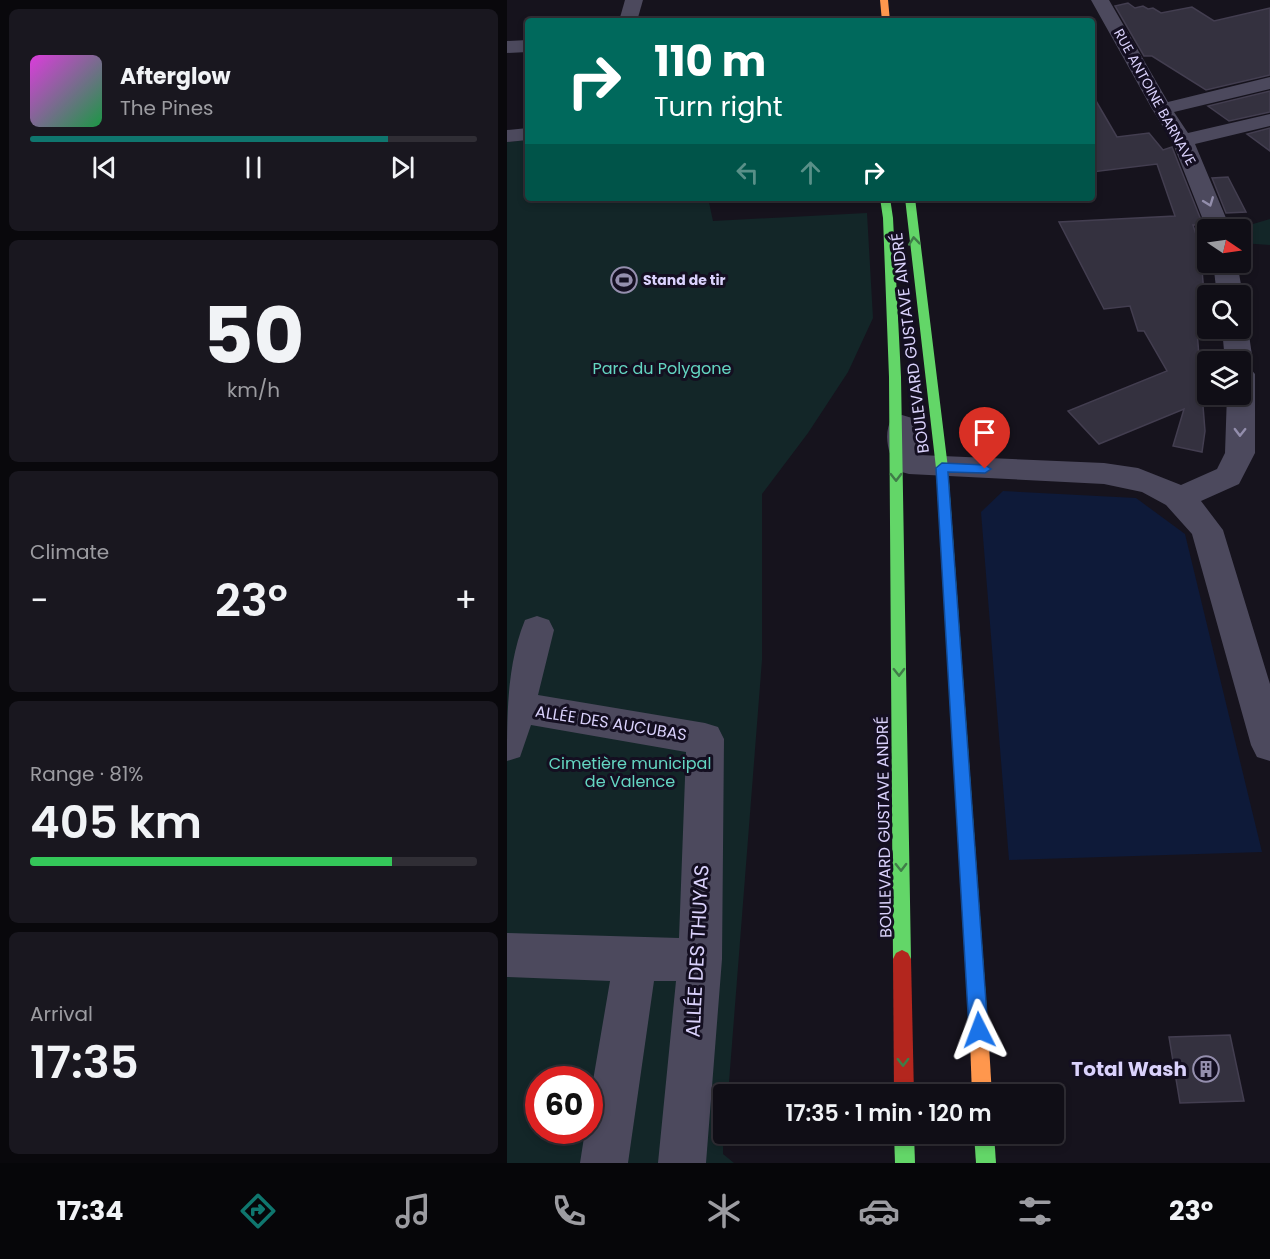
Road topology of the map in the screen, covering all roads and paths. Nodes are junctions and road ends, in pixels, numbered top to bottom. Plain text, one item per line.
1 (634, 0) edge
2 (884, 0) edge
3 (1100, 0) edge
4 (629, 18) edge
5 (886, 18) edge
6 (525, 46) edge
7 (507, 47) edge
8 (1270, 83) edge
9 (1162, 109) junction
10 (1270, 120) edge
11 (525, 134) edge
12 (507, 136) edge
13 (1183, 141) junction
14 (910, 201) edge
15 (886, 205) edge
16 (1215, 219) edge
17 (895, 377) junction
18 (1241, 405) edge
19 (933, 467) junction
20 (1178, 499) junction
21 (537, 630) dead end
22 (517, 707) junction
23 (705, 739) joint
24 (507, 745) edge
25 (1270, 746) edge
26 (507, 956) edge
27 (700, 959) junction
28 (635, 960) junction
29 (904, 1084) edge
30 (981, 1084) edge
31 (904, 1144) edge
32 (984, 1144) edge
33 (604, 1163) edge
34 (682, 1163) edge
35 (905, 1163) edge
36 (985, 1163) edge

1 - 4 street
2 - 5 main road
3 - 9 street, RUE ANTOINE BARNAVE
6 - 7 street
8 - 9 street
9 - 13 street, RUE ANTOINE BARNAVE
10 - 13 street
11 - 12 street
13 -> 16 street, RUE ANTOINE BARNAVE
14 - 15 street
19 -> 14 main road, BOULEVARD GUSTAVE ANDRÉ
15 - 17 main road, BOULEVARD GUSTAVE ANDRÉ
17 - 19 street
17 -> 29 main road, BOULEVARD GUSTAVE ANDRÉ
18 -> 20 street
19 - 20 street
19 - 30 main road, BOULEVARD GUSTAVE ANDRÉ
20 - 25 street
21 - 22 street
22 - 23 street, ALLÉE DES AUCUBAS
22 - 24 street
23 - 27 street, ALLÉE DES THUYAS
26 - 28 street
27 - 28 street
27 - 34 street, ALLÉE DES THUYAS
28 - 33 street
31 - 35 main road
32 - 36 main road

